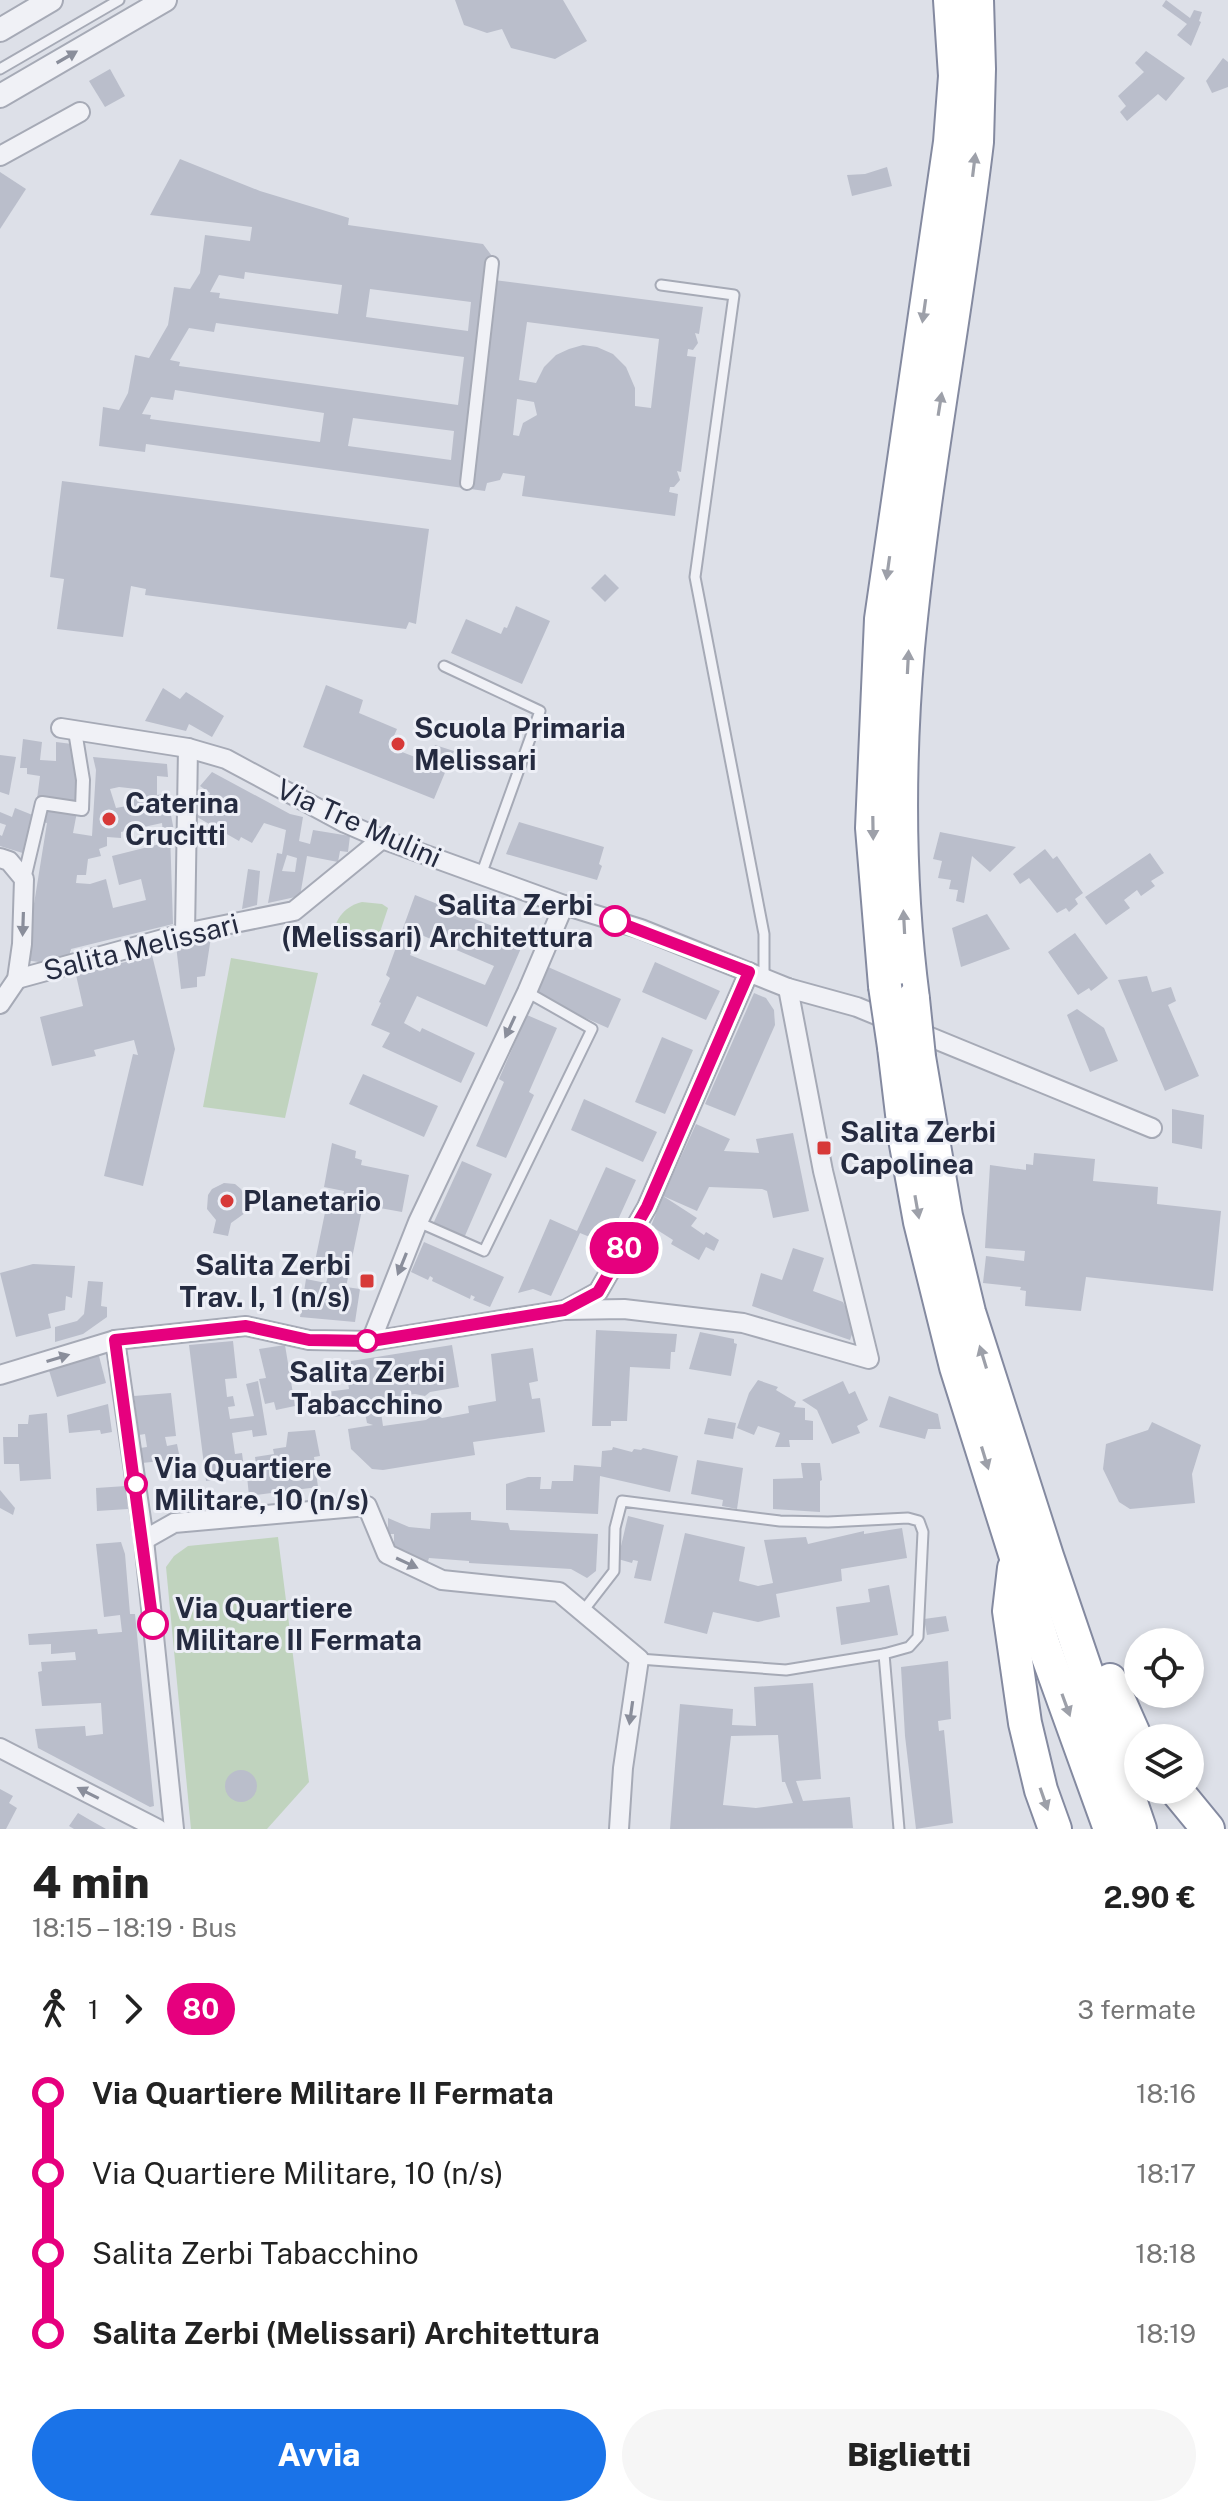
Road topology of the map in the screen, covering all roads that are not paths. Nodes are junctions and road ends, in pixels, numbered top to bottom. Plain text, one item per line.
1 (51, 0) edge
2 (119, 0) edge
3 (165, 0) edge
4 (950, 0) edge
5 (977, 0) edge
6 (22, 8) edge
7 (0, 30) edge
8 (0, 69) edge
9 (0, 96) edge
10 (80, 112) dead end
11 (0, 156) edge
12 (950, 238) junction
13 (492, 263) dead end
14 (661, 285) dead end
15 (467, 483) dead end
16 (444, 666) dead end
17 (68, 730) joint
18 (188, 748) junction
19 (382, 839) junction
20 (0, 858) edge
21 (481, 875) junction
22 (24, 879) junction
23 (564, 905) junction
24 (185, 933) junction
25 (756, 975) junction
26 (17, 979) junction
27 (788, 988) junction
28 (527, 992) junction
29 (0, 1004) edge
30 (1152, 1128) dead end
31 (418, 1222) junction
32 (564, 1310) junction
33 (115, 1340) junction
34 (371, 1341) junction
35 (0, 1375) edge
36 (144, 1540) junction
37 (1031, 1556) junction
38 (583, 1611) junction
39 (884, 1654) junction
40 (639, 1659) junction
41 (1130, 1724) edge
42 (0, 1748) edge
43 (1187, 1804) edge
44 (158, 1829) edge
45 (174, 1829) edge
46 (619, 1829) edge
47 (899, 1829) edge
48 (1055, 1829) edge
49 (1110, 1829) edge
50 (1140, 1829) edge
51 (1208, 1829) edge

1 - 6 street
2 - 8 lane
9 -> 3 street
4 - 12 highway
12 -> 5 highway
6 - 7 street
10 - 11 street
12 - 37 highway, bridge
13 - 15 street
14 - 25 lane
16 - 21 lane
17 - 18 street, Via Tre Mulini
17 - 22 street
18 - 19 street, Via Tre Mulini
18 - 24 street
19 - 21 street, Via Tre Mulini
19 - 24 street, Salita Melissari
20 - 22 street
21 - 23 street, Via Tre Mulini
22 -> 26 street
23 - 25 street, Via Tre Mulini
23 - 28 street
24 - 26 street, Salita Melissari
25 - 27 street, Via Tre Mulini
25 - 32 street
26 - 29 street
27 - 30 street, Via Tre Mulini
27 - 32 street
28 -> 31 street
28 - 31 lane
31 -> 34 street
32 - 34 street
33 - 34 street
35 -> 33 street
33 - 36 street
36 -> 38 street
36 - 45 street
37 - 41 highway
37 -> 48 highway
37 -> 49 highway
37 - 50 highway
38 - 39 lane
38 - 40 street
39 - 40 lane
39 - 47 lane
40 -> 46 street
44 -> 42 street
43 - 51 highway

